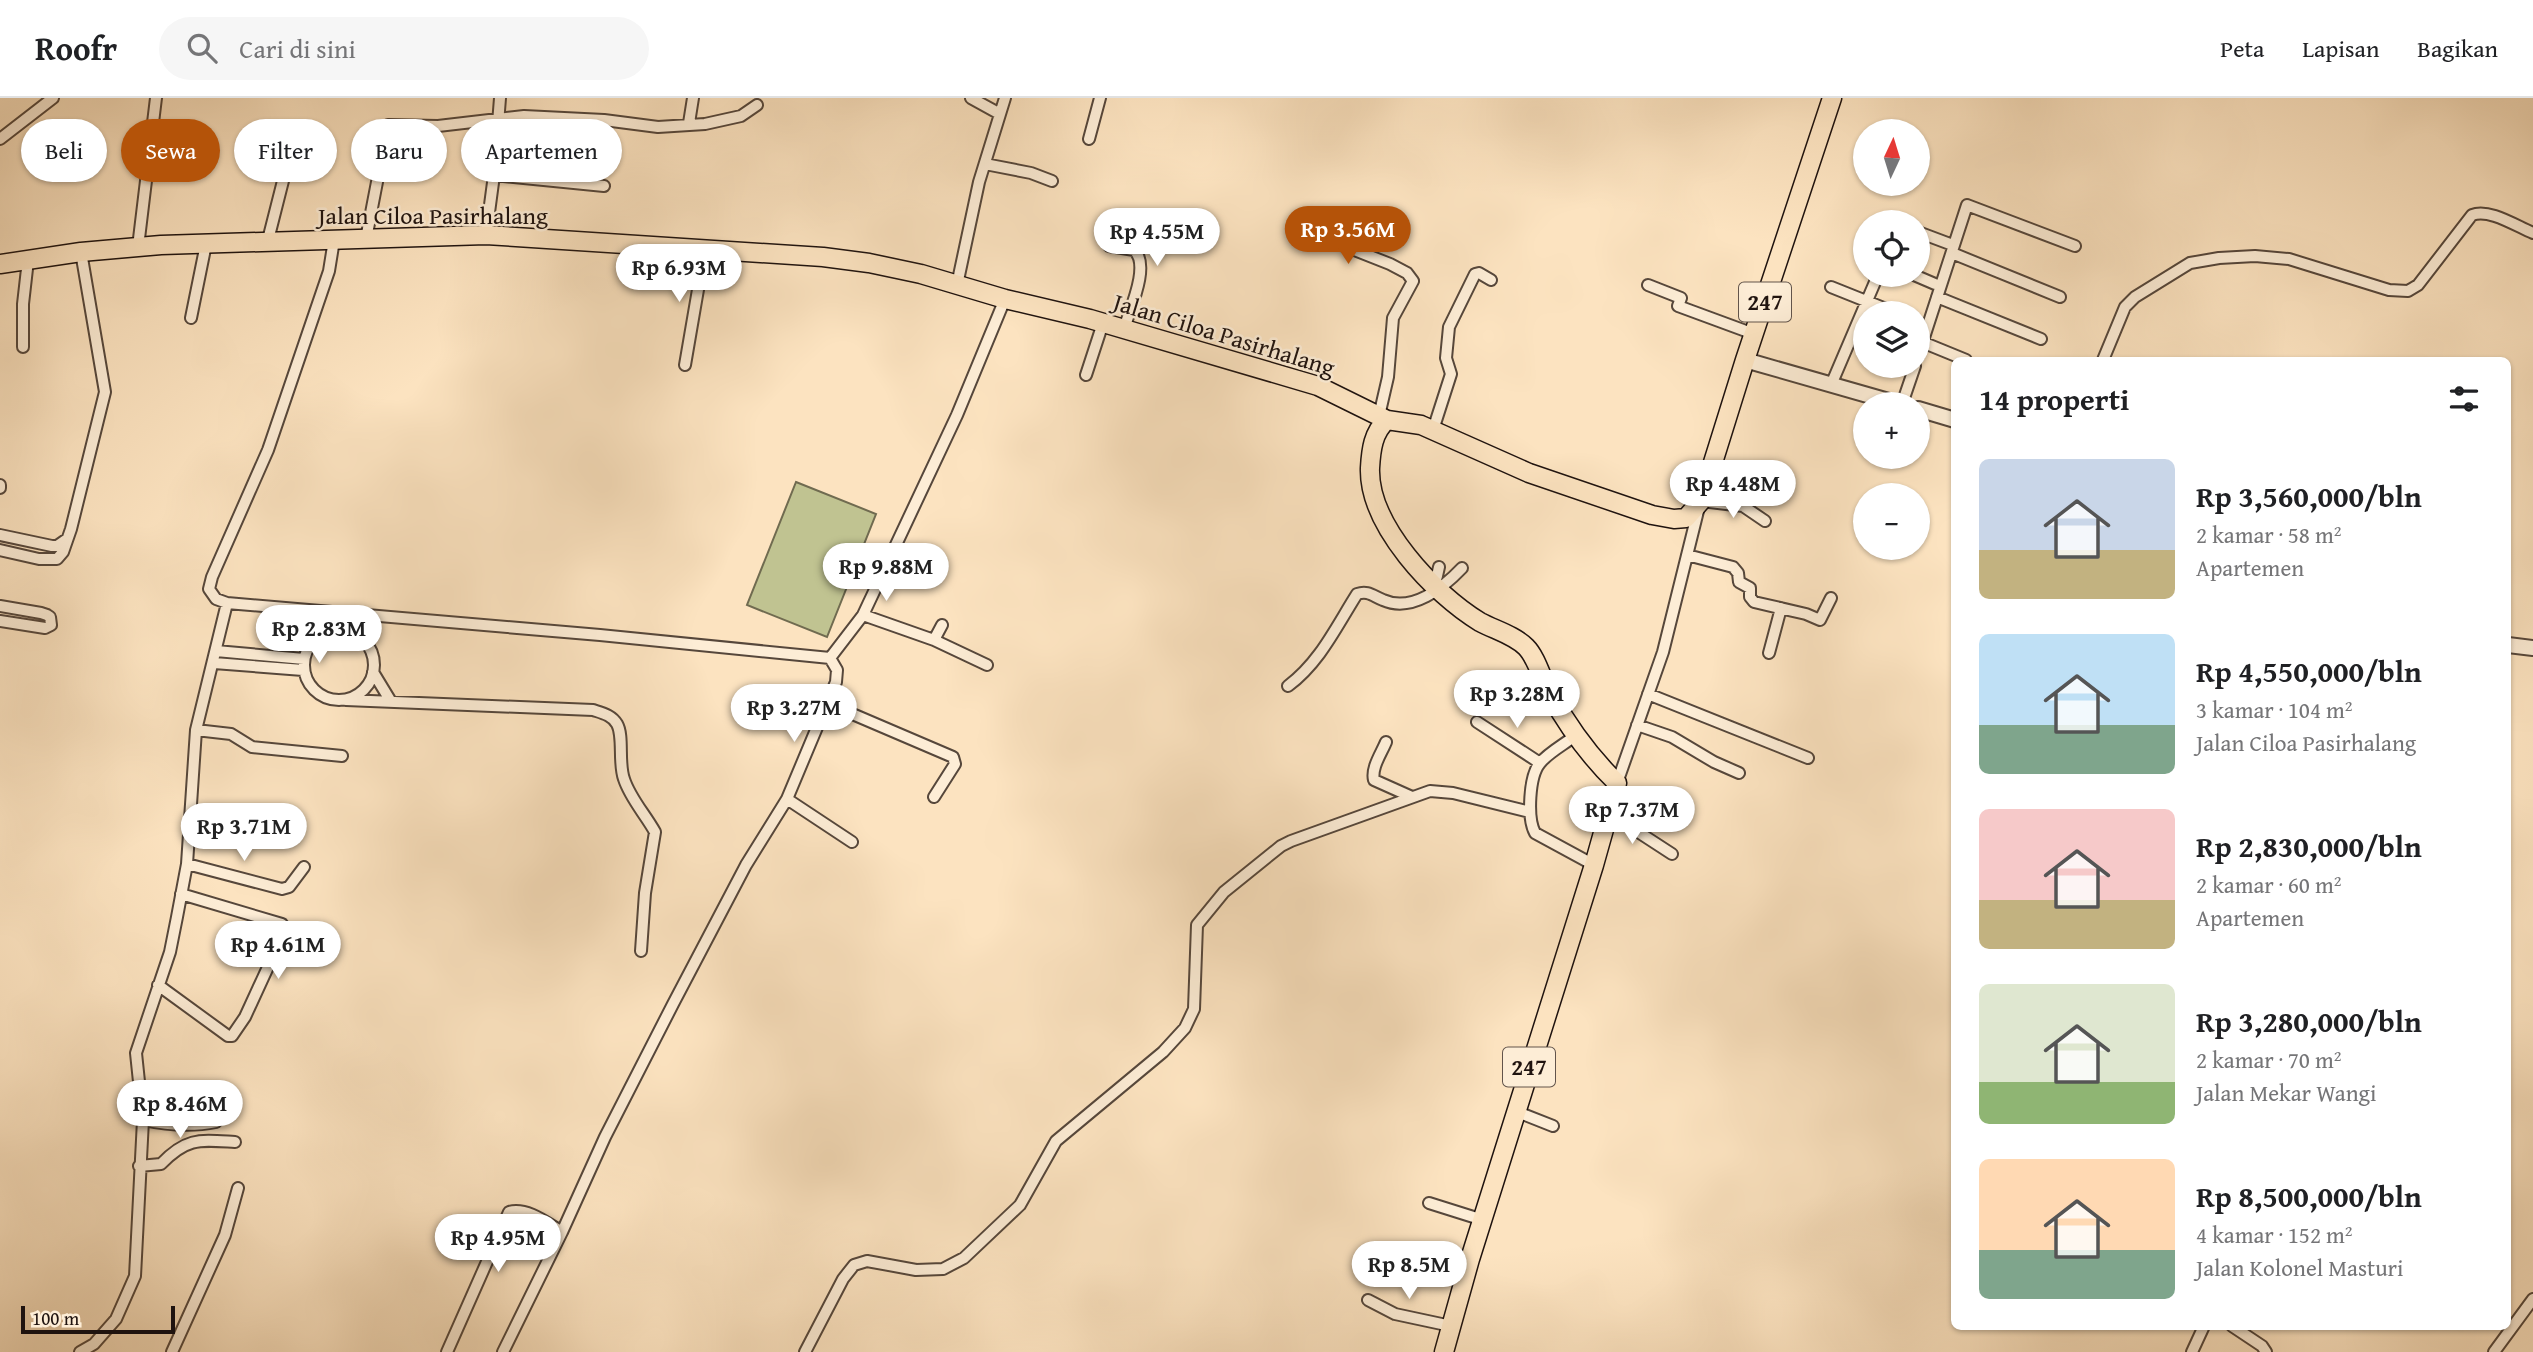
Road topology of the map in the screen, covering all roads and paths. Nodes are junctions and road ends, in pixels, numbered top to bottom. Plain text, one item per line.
1 (53, 98) edge
2 (156, 98) edge
3 (500, 98) edge
4 (693, 98) edge
5 (971, 98) edge
6 (1005, 98) edge
7 (1100, 98) edge
8 (1832, 98) edge
9 (757, 105) dead end
10 (1000, 114) junction
11 (499, 118) junction
12 (689, 123) junction
13 (0, 139) edge
14 (1089, 139) dead end
15 (985, 164) junction
16 (1052, 181) dead end
17 (283, 182) edge
18 (493, 182) edge
19 (567, 182) edge
20 (604, 186) dead end
21 (1301, 229) dead end
22 (2533, 233) edge
23 (486, 235) junction
24 (1930, 238) edge
25 (366, 239) junction
26 (268, 240) junction
27 (334, 240) junction
28 (206, 244) junction
29 (1109, 246) dead end
30 (138, 247) junction
31 (2076, 247) dead end
32 (1951, 248) junction
33 (705, 249) junction
34 (81, 252) junction
35 (28, 260) junction
36 (0, 264) edge
37 (1491, 280) dead end
38 (1930, 282) edge
39 (1935, 284) dead end
40 (957, 285) junction
41 (1648, 285) dead end
42 (1831, 287) dead end
43 (1873, 287) edge
44 (1937, 297) junction
45 (2060, 297) dead end
46 (1005, 299) junction
47 (1867, 301) joint
48 (191, 318) dead end
49 (1930, 318) edge
50 (1103, 323) junction
51 (1124, 330) junction
52 (1754, 334) junction
53 (1853, 334) edge
54 (2041, 339) dead end
55 (1930, 345) edge
56 (23, 347) dead end
57 (1959, 357) edge
58 (2104, 357) edge
59 (1745, 360) junction
60 (685, 365) dead end
61 (1086, 375) dead end
62 (1831, 385) junction
63 (1857, 392) edge
64 (1930, 413) edge
65 (1383, 418) junction
66 (1951, 419) edge
67 (1433, 430) junction
68 (1700, 503) junction
69 (1765, 520) dead end
70 (0, 535) edge
71 (67, 539) junction
72 (0, 550) edge
73 (1687, 555) junction
74 (1439, 567) dead end
75 (1462, 568) dead end
76 (1437, 587) junction
77 (1831, 598) dead end
78 (226, 603) junction
79 (0, 606) edge
80 (1781, 608) junction
81 (863, 615) junction
82 (0, 621) edge
83 (942, 625) dead end
84 (934, 640) junction
85 (2511, 645) edge
86 (2533, 648) edge
87 (216, 651) junction
88 (1769, 653) dead end
89 (830, 659) junction
90 (214, 663) junction
91 (304, 664) junction
92 (986, 666) dead end
93 (373, 673) junction
94 (1288, 686) dead end
95 (1648, 695) junction
96 (346, 700) junction
97 (390, 700) junction
98 (829, 704) junction
99 (1477, 722) dead end
100 (1637, 724) junction
101 (196, 730) junction
102 (1576, 735) junction
103 (1386, 742) dead end
104 (342, 756) dead end
105 (1808, 758) dead end
106 (1540, 763) junction
107 (1739, 773) dead end
108 (1617, 782) junction
109 (933, 797) dead end
110 (1412, 797) junction
111 (787, 799) junction
112 (1530, 812) junction
113 (1609, 813) junction
114 (852, 842) dead end
115 (1672, 854) dead end
116 (187, 864) junction
117 (1594, 865) junction
118 (304, 867) dead end
119 (181, 894) junction
120 (641, 951) dead end
121 (158, 985) junction
122 (1515, 1111) junction
123 (143, 1120) junction
124 (216, 1122) dead end
125 (1553, 1125) dead end
126 (235, 1142) dead end
127 (139, 1166) junction
128 (238, 1188) dead end
129 (1429, 1203) dead end
130 (1483, 1220) junction
131 (562, 1231) junction
132 (2533, 1298) edge
133 (1368, 1300) dead end
134 (1451, 1326) junction
135 (2511, 1328) edge
136 (2202, 1330) edge
137 (2238, 1330) edge
138 (2510, 1330) edge
139 (97, 1348) edge
140 (80, 1352) edge
141 (172, 1352) edge
142 (447, 1352) edge
143 (503, 1352) edge
144 (805, 1352) edge
145 (1444, 1352) edge
146 (2192, 1352) edge
147 (2266, 1352) edge
148 (2494, 1352) edge

1 - 13 street
2 - 30 street
3 - 11 street
4 - 12 street
5 - 10 street
6 - 10 street
7 - 14 street
8 - 52 main road, 247
9 - 12 street
10 - 15 street
11 - 12 street
11 - 25 street
15 - 16 street
15 - 40 street
17 - 26 street
18 - 23 street
19 - 20 street
21 - 65 street
22 - 58 street
23 - 25 main road, Jalan Ciloa Pasirhalang
23 - 33 main road, Jalan Ciloa Pasirhalang
24 - 32 street
25 - 27 main road, Jalan Ciloa Pasirhalang
26 - 27 main road, Jalan Ciloa Pasirhalang
26 - 28 main road, Jalan Ciloa Pasirhalang
27 - 78 street
28 - 30 main road, Jalan Ciloa Pasirhalang
28 - 48 street
29 - 51 street
30 - 34 main road, Jalan Ciloa Pasirhalang
31 - 32 street
32 - 44 street
32 - 45 street
33 - 40 main road, Jalan Ciloa Pasirhalang
33 - 60 street
34 - 35 main road, Jalan Ciloa Pasirhalang
34 - 71 street
35 - 36 main road, Jalan Ciloa Pasirhalang
35 - 56 street
37 - 67 street
38 - 39 street
40 - 46 main road, Jalan Ciloa Pasirhalang
41 - 52 street
42 - 47 street
43 - 47 street
44 - 49 street
44 - 54 street
46 - 50 main road, Jalan Ciloa Pasirhalang
46 - 81 street
50 - 51 main road, Jalan Ciloa Pasirhalang
50 - 61 street
51 - 65 main road, Jalan Ciloa Pasirhalang
52 - 59 main road, 247
53 - 62 street
55 - 57 street
59 - 62 street
59 - 68 main road, 247
62 - 63 street
64 - 66 street
65 - 67 main road, Jalan Ciloa Pasirhalang
65 - 76 main road
67 - 68 main road, Jalan Ciloa Pasirhalang
68 - 69 street
68 - 73 street
70 - 71 street
71 - 72 street
73 - 80 street
73 - 95 street
74 - 76 street
75 - 76 street
76 - 94 street
76 - 102 main road
77 - 80 street
78 - 87 street
78 - 89 street
79 - 82 street
80 - 88 street
81 - 84 street
81 - 89 street
83 - 84 street
84 - 92 street
85 - 86 street
87 - 90 street
87 - 91 street
89 - 98 street
90 - 91 street
90 - 101 street
91 - 93 street
91 - 96 street
93 - 96 street
93 - 97 street
95 - 100 street
95 - 105 street
96 - 97 street
97 - 120 street
98 - 109 street
98 - 111 street
99 - 106 street
100 - 107 street
100 - 108 street
101 - 104 street
101 - 116 street
102 - 106 street
102 - 108 main road
103 - 110 street
106 - 112 street
108 - 113 main road, 247
110 - 112 street
110 - 144 street
111 - 114 street
111 - 131 street
112 - 117 street
113 - 115 street
113 - 117 main road, 247
116 - 118 street
116 - 119 street
117 - 122 main road, 247
119 - 121 street
119 - 121 street
121 - 123 street
122 - 125 street
122 - 130 main road, 247
123 - 124 street
123 - 127 street
126 - 127 street
127 - 139 street
128 - 141 street
129 - 130 street
130 - 134 main road, 247
131 - 142 street
131 - 143 street
132 - 135 street
133 - 134 street
134 - 145 main road, 247
136 - 146 street
137 - 147 street
138 - 148 street
139 - 140 street

